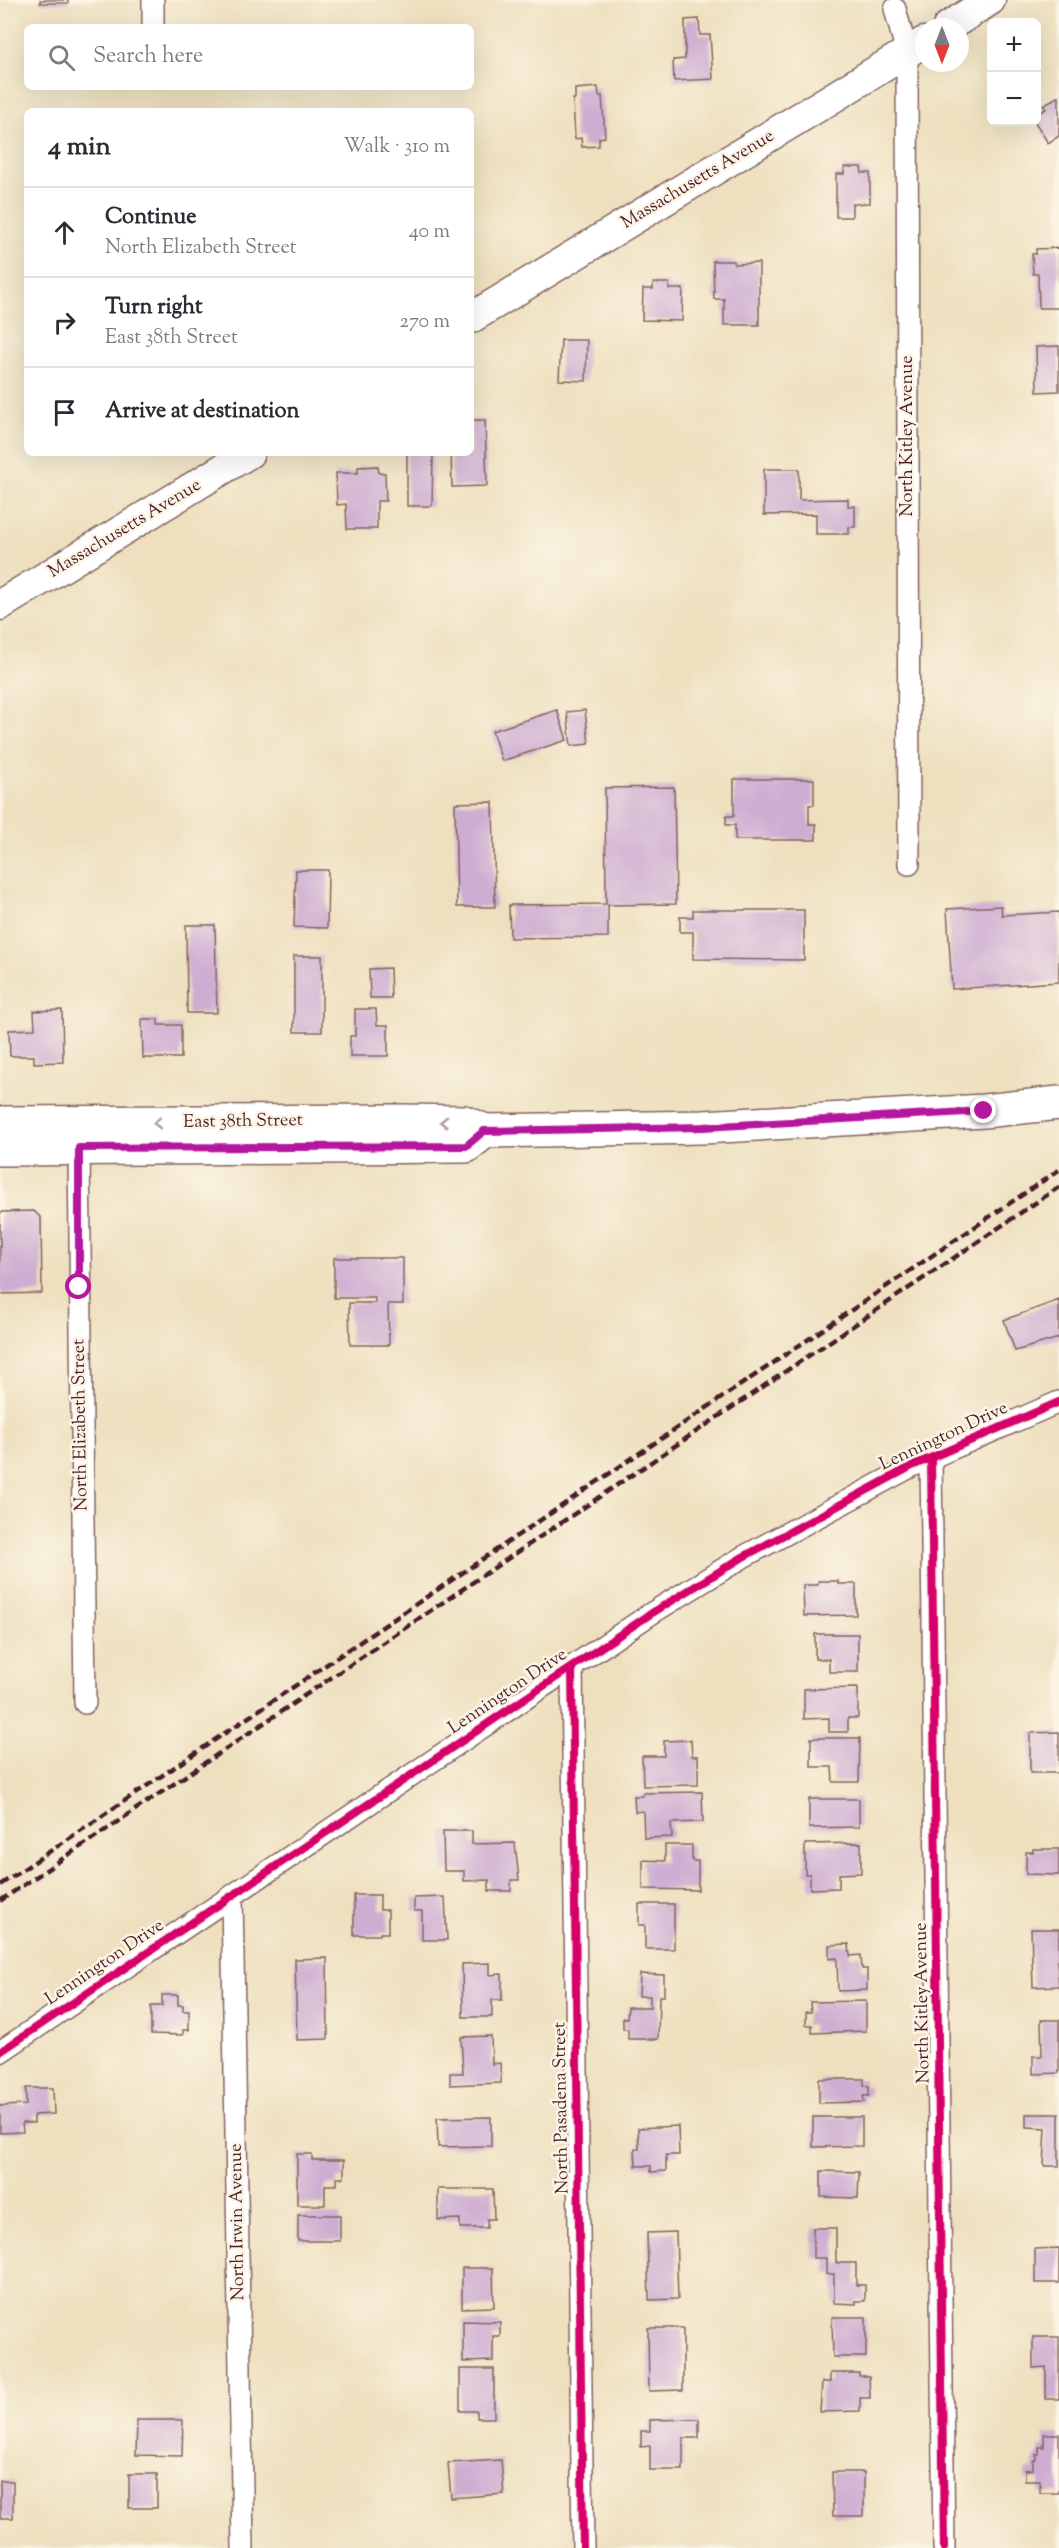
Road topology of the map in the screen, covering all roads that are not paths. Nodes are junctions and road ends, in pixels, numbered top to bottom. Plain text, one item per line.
1 (153, 0) edge
2 (990, 0) edge
3 (895, 9) dead end
4 (962, 18) edge
5 (153, 24) edge
6 (915, 46) edge
7 (915, 49) edge
8 (916, 72) edge
9 (474, 316) edge
10 (244, 456) edge
11 (0, 605) edge
12 (909, 864) dead end
13 (1059, 1103) edge
14 (0, 1123) edge
15 (484, 1131) junction
16 (79, 1148) junction
17 (0, 1149) edge
18 (1059, 1402) edge
19 (931, 1458) junction
20 (572, 1667) junction
21 (85, 1703) dead end
22 (232, 1896) junction
23 (0, 2052) edge
24 (243, 2548) edge
25 (583, 2548) edge
26 (944, 2548) edge

1 - 5 street
2 - 4 main road
3 - 6 street, North Kitley Avenue
7 - 9 main road, Massachusetts Avenue
8 - 12 street, North Kitley Avenue
10 - 11 main road, Massachusetts Avenue
13 - 15 main road, East 38th Street
15 -> 14 main road, East 38th Street
15 - 16 main road, East 38th Street
16 - 17 main road, East 38th Street
16 - 21 street, North Elizabeth Street
18 - 19 street, Lennington Drive
19 - 20 street, Lennington Drive
19 - 26 street, North Kitley Avenue
20 - 22 street, Lennington Drive
20 - 25 street, North Pasadena Street
22 - 23 street, Lennington Drive
22 - 24 street, North Irwin Avenue

